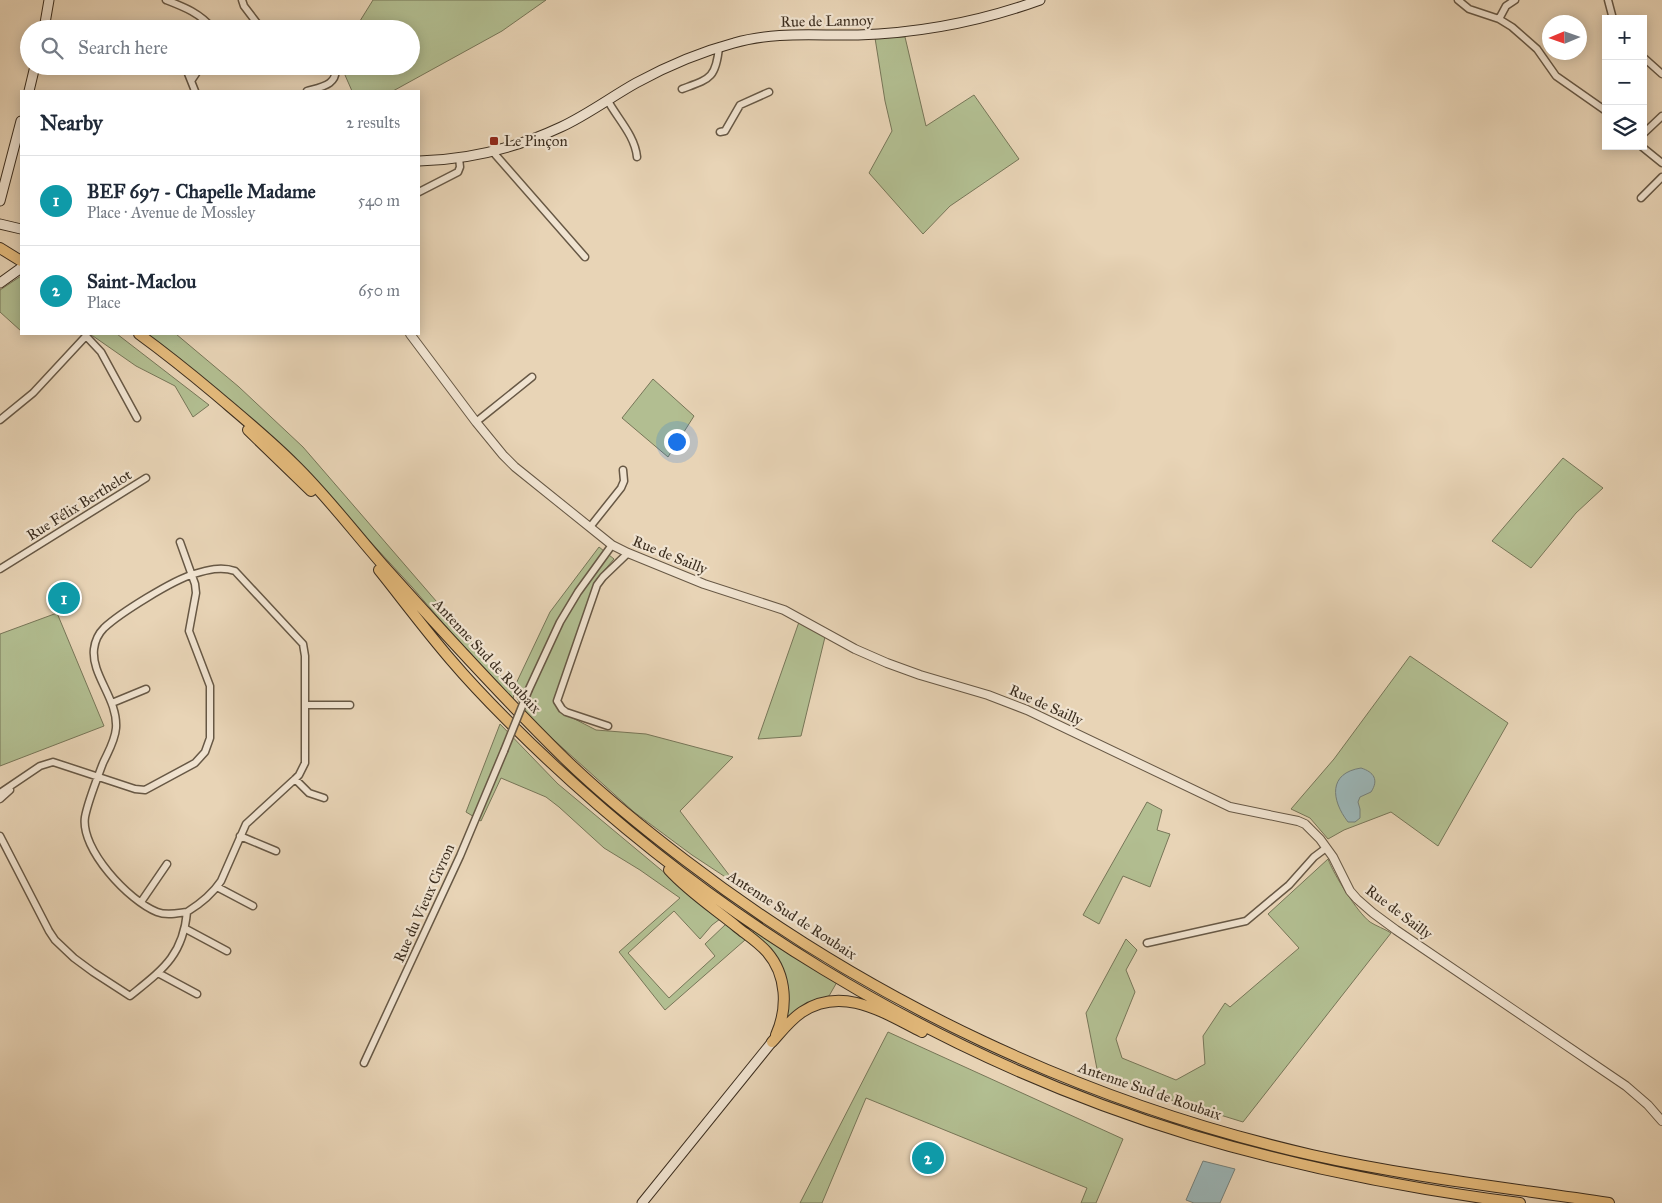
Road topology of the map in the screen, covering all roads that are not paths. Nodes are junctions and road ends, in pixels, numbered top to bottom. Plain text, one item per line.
1 (49, 0) edge
2 (166, 0) edge
3 (242, 0) edge
4 (1040, 0) edge
5 (1458, 0) edge
6 (1515, 0) edge
7 (1608, 0) edge
8 (1612, 15) edge
9 (1499, 19) junction
10 (46, 20) edge
11 (205, 20) edge
12 (252, 20) edge
13 (719, 48) junction
14 (1646, 60) edge
15 (1662, 74) edge
16 (33, 75) edge
17 (189, 75) edge
18 (195, 75) edge
19 (336, 75) edge
20 (191, 81) junction
21 (682, 89) dead end
22 (29, 90) edge
23 (195, 90) edge
24 (310, 90) edge
25 (769, 92) dead end
26 (608, 100) junction
27 (1602, 108) edge
28 (1662, 116) edge
29 (20, 125) edge
30 (1647, 130) edge
31 (720, 132) dead end
32 (1646, 150) edge
33 (493, 152) junction
34 (636, 157) dead end
35 (460, 158) junction
36 (420, 161) edge
37 (1662, 164) edge
38 (1662, 176) edge
39 (420, 191) edge
40 (1641, 198) dead end
41 (0, 201) edge
42 (0, 224) edge
43 (20, 229) edge
44 (0, 242) edge
45 (0, 248) edge
46 (20, 254) edge
47 (585, 257) dead end
48 (20, 260) edge
49 (20, 269) edge
50 (12, 274) junction
51 (0, 279) edge
52 (0, 283) edge
53 (130, 335) edge
54 (139, 335) edge
55 (411, 335) edge
56 (532, 378) dead end
57 (137, 418) dead end
58 (0, 420) edge
59 (476, 422) junction
60 (623, 470) dead end
61 (146, 478) dead end
62 (590, 527) junction
63 (180, 542) dead end
64 (612, 545) junction
65 (628, 553) junction
66 (0, 569) edge
67 (192, 574) junction
68 (146, 689) dead end
69 (112, 703) junction
70 (305, 705) junction
71 (350, 705) dead end
72 (608, 726) dead end
73 (26, 776) junction
74 (98, 776) junction
75 (296, 780) junction
76 (0, 793) edge
77 (324, 798) dead end
78 (0, 799) edge
79 (0, 836) edge
80 (240, 836) junction
81 (0, 843) edge
82 (1326, 848) junction
83 (276, 851) dead end
84 (656, 853) junction
85 (9, 855) junction
86 (167, 864) dead end
87 (217, 886) junction
88 (141, 902) junction
89 (253, 906) dead end
90 (187, 912) junction
91 (186, 928) junction
92 (1147, 943) dead end
93 (227, 950) dead end
94 (158, 973) junction
95 (197, 994) dead end
96 (772, 1042) junction
97 (364, 1063) dead end
98 (1002, 1063) junction
99 (1662, 1121) edge
100 (642, 1203) edge
101 (1520, 1203) edge
102 (1609, 1203) edge

1 - 10 main road
2 - 11 street
3 - 12 street
4 - 13 main road, Rue de Lannoy
5 - 9 street
6 - 9 street
7 - 8 street
9 - 27 street
13 - 21 street
13 - 26 main road, Rue de Lannoy
14 - 15 street
16 - 22 main road
17 - 20 street
18 - 20 street
19 - 24 street
20 - 23 street
25 - 31 street
26 - 33 main road, Rue de Lannoy
26 - 34 street
28 - 30 street
29 - 41 main road
32 - 37 street
33 - 35 main road, Rue de Lannoy
33 - 47 street
35 - 36 main road, Rue de Lannoy
35 - 39 street
38 - 40 street
42 - 43 main road
44 - 46 highway
45 - 48 highway
49 - 50 main road
50 - 51 main road
50 - 52 main road
53 - 84 highway, Antenne Sud de Roubaix
54 - 102 highway, Antenne Sud de Roubaix
55 - 59 street, Rue de Sailly
56 - 59 street
57 - 58 street
59 - 62 street, Rue de Sailly
60 - 62 street
61 - 66 street, Rue Félix Berthelot
62 - 64 street, Rue de Sailly
63 - 67 street
64 - 65 street, Rue de Sailly
64 - 97 street, Rue du Vieux Civron, bridge
65 - 72 street
65 - 82 street, Rue de Sailly
67 - 69 street
67 - 70 street
67 - 74 street
68 - 69 street
69 - 74 street
70 - 71 street
70 - 75 street
73 - 74 street
73 - 76 street
73 - 78 street
74 - 88 street
75 - 77 street
75 - 80 street
79 - 85 street
80 - 83 street
80 - 87 street
81 - 85 street
82 - 92 street
82 - 99 street, Rue de Sailly
84 - 96 highway
84 - 98 highway, Antenne Sud de Roubaix
85 - 94 street
86 - 88 street
87 - 89 street
87 - 90 street
88 - 90 street
90 - 91 street
91 - 93 street
91 - 94 street
94 - 95 street
96 - 98 highway
96 - 100 main road
98 - 101 highway, Antenne Sud de Roubaix

